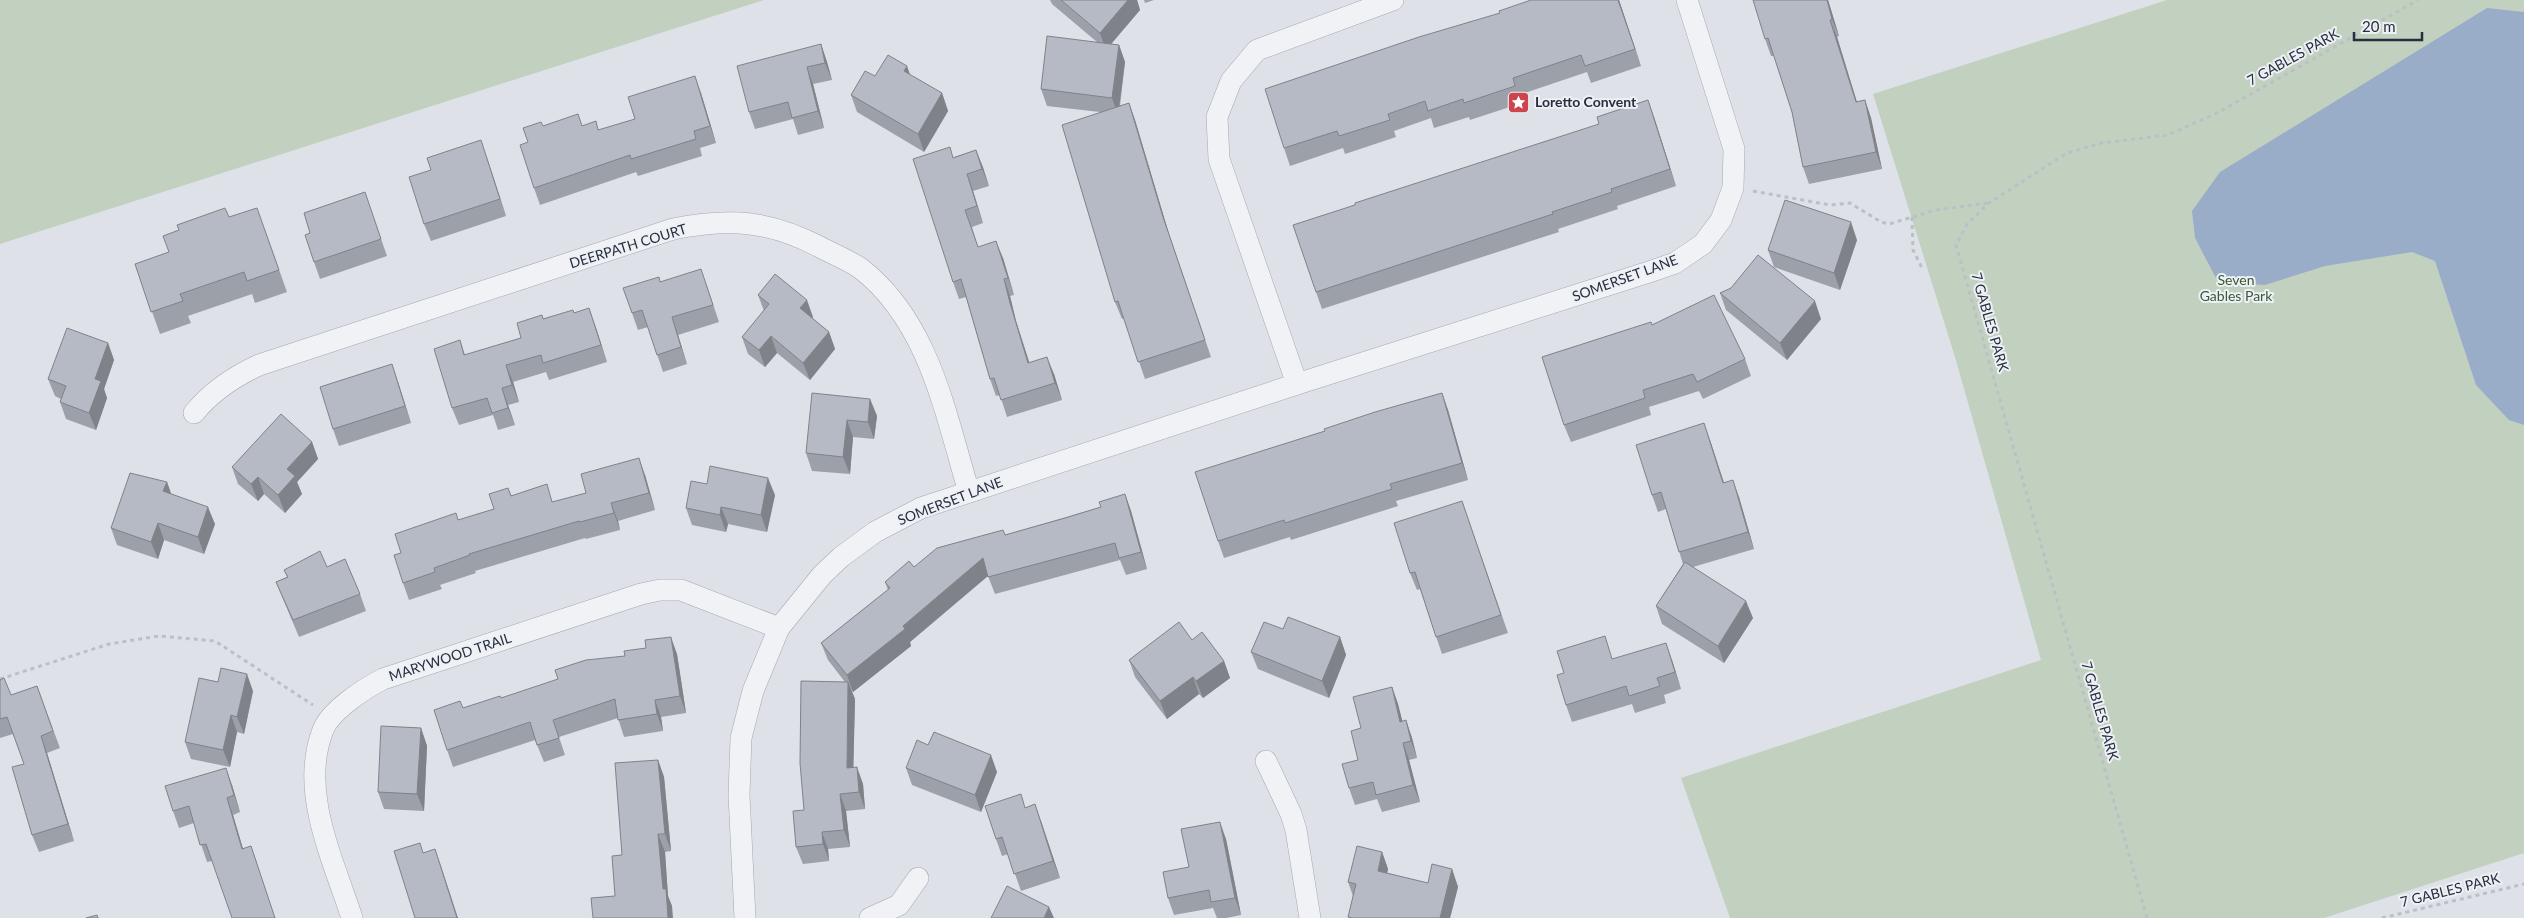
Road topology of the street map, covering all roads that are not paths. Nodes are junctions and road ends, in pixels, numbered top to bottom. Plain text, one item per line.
1 (1393, 0) edge
2 (1687, 0) edge
3 (1297, 384) junction
4 (194, 413) dead end
5 (969, 492) junction
6 (779, 628) junction
7 (1266, 761) dead end
8 (918, 878) dead end
9 (352, 918) edge
10 (745, 918) edge
11 (870, 918) edge
12 (1310, 918) edge

1 - 3 street
2 - 3 street, SOMERSET LANE
3 - 5 street, SOMERSET LANE
4 - 5 street, DEERPATH COURT
5 - 6 street, SOMERSET LANE
6 - 9 street, MARYWOOD TRAIL
6 - 10 street, SOMERSET LANE
7 - 12 street
8 - 11 street

